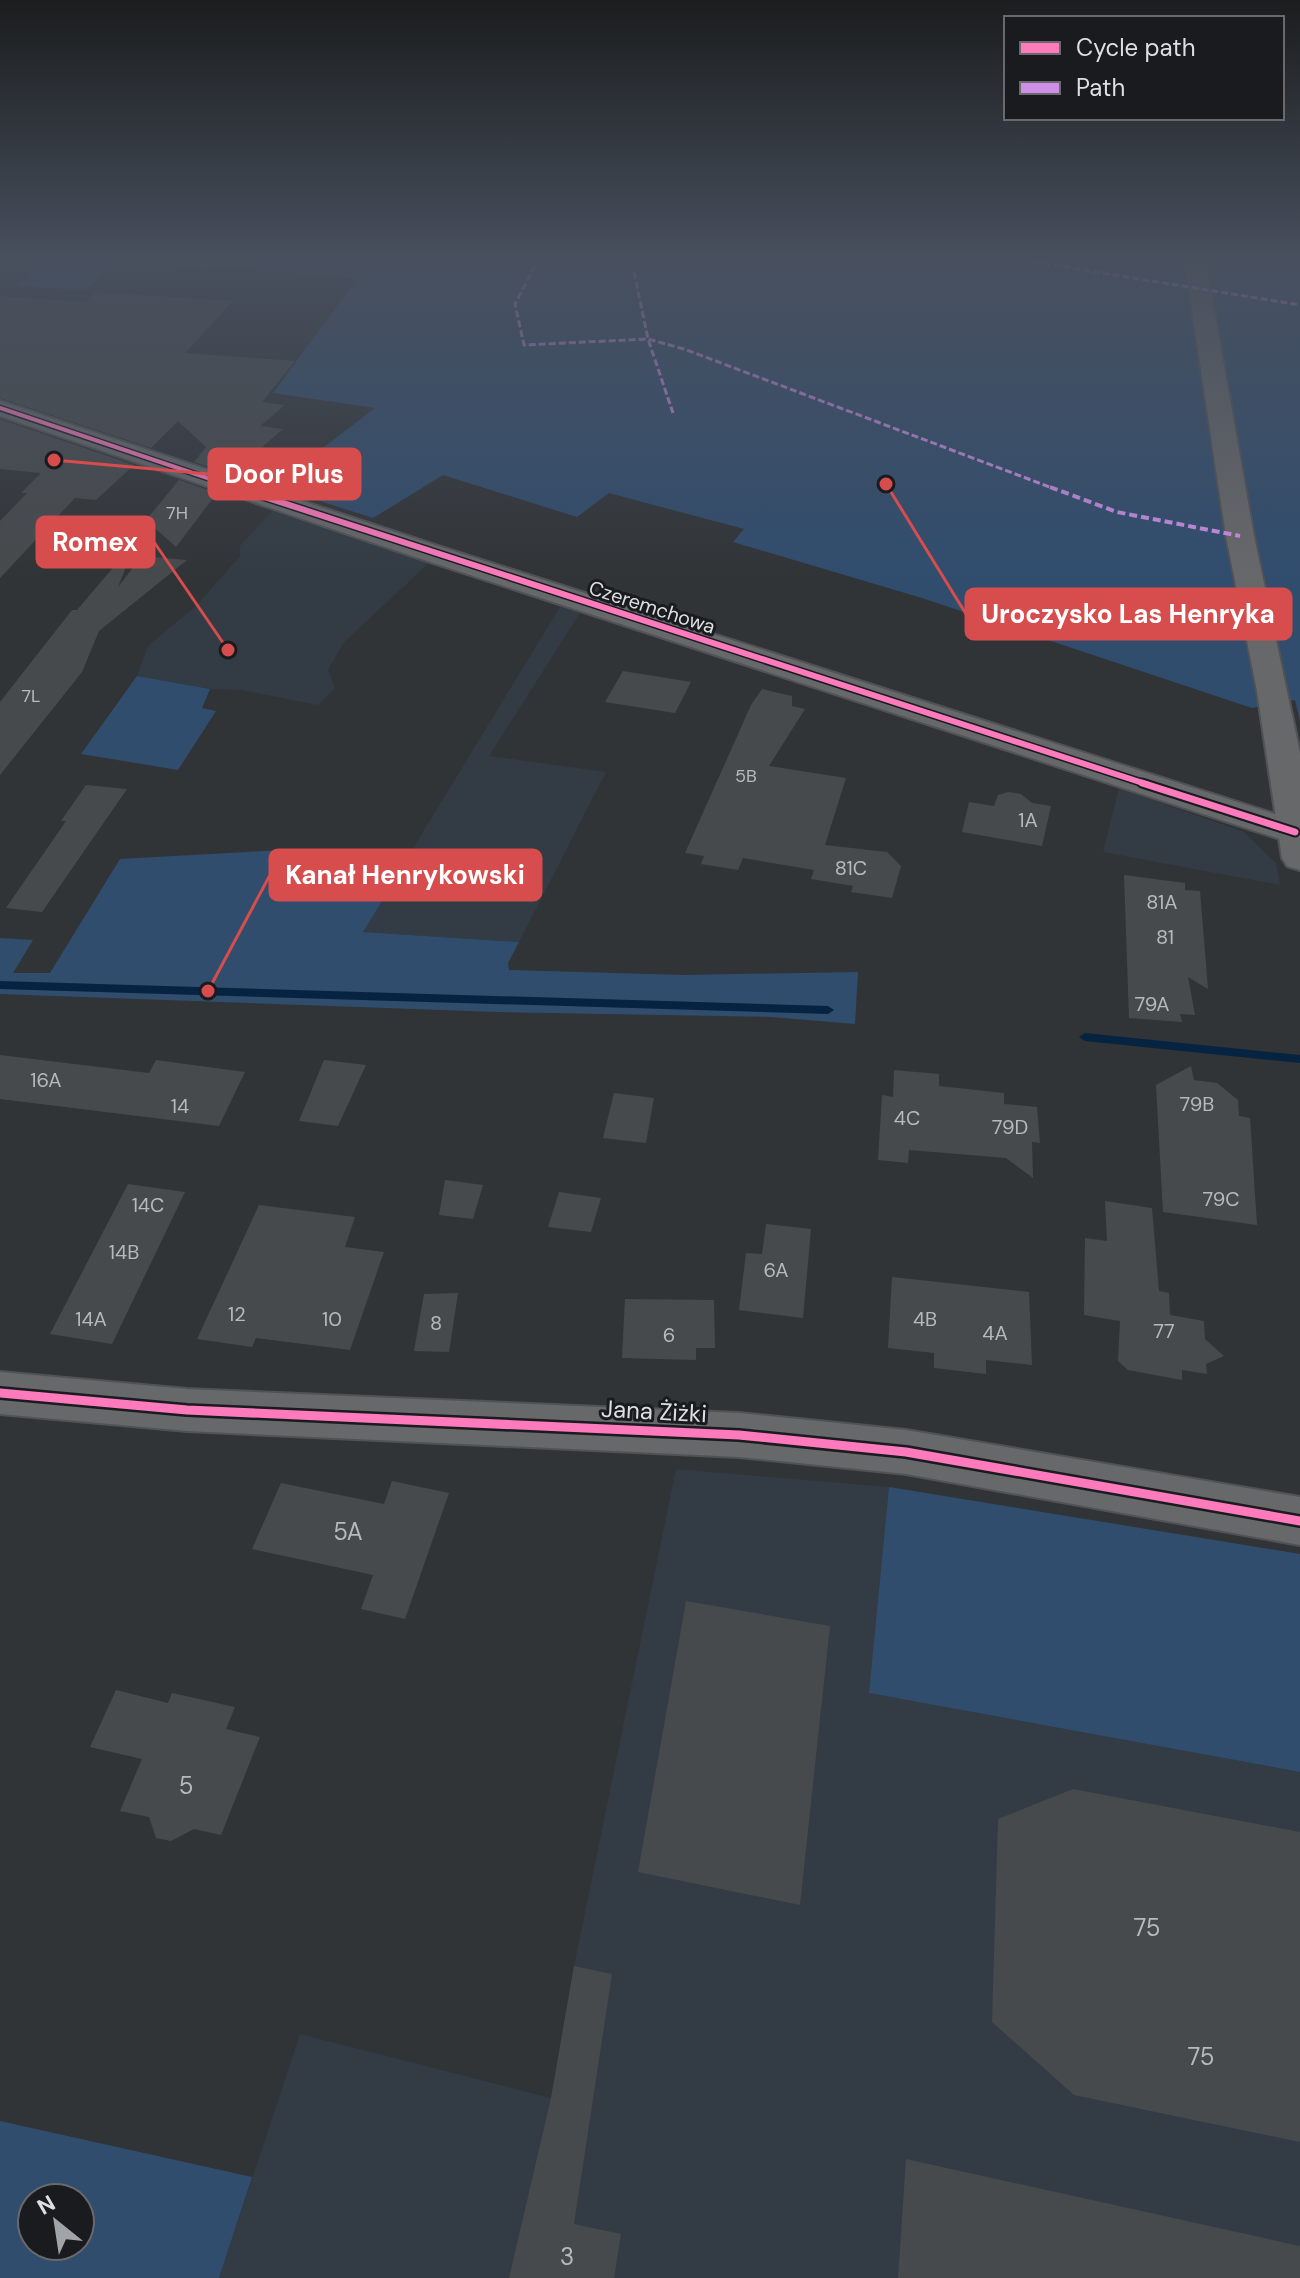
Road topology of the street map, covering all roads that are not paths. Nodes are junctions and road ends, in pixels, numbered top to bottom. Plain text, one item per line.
1 (1212, 363) edge
2 (0, 408) edge
3 (1292, 762) edge
4 (1298, 845) edge
5 (0, 1393) edge
6 (1300, 1521) edge

1 - 3 street
2 - 4 street, Czeremchowa
3 - 4 street
5 - 6 street, Jana Żiżki

